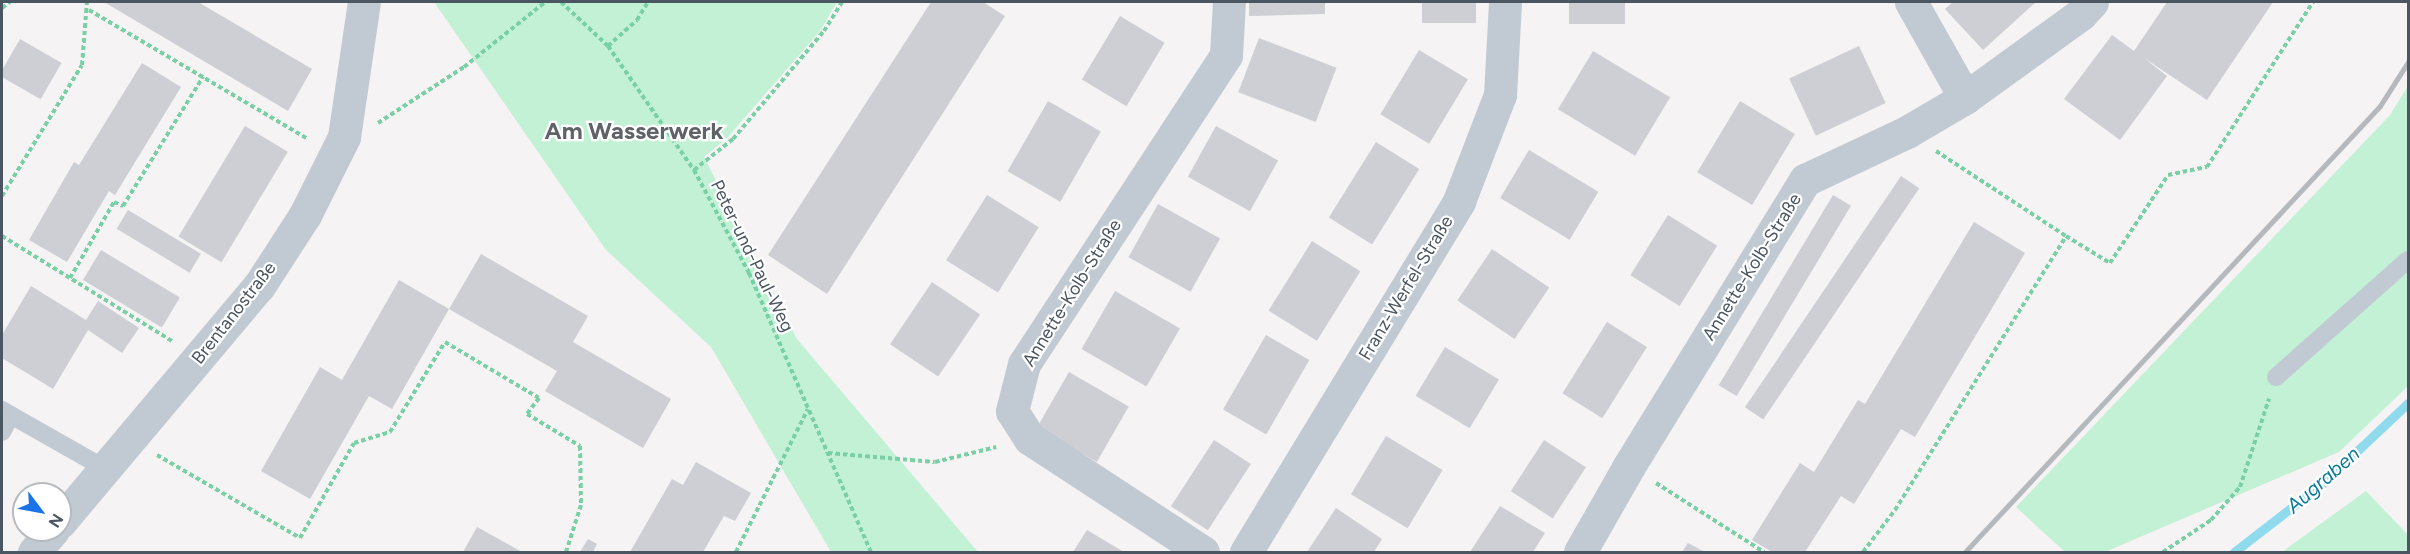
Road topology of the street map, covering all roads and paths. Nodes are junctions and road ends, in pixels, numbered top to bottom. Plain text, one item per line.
1 (10, 2) edge
2 (87, 2) edge
3 (364, 2) edge
4 (545, 2) edge
5 (561, 2) edge
6 (648, 2) edge
7 (842, 2) edge
8 (1229, 2) edge
9 (1505, 2) edge
10 (1911, 2) edge
11 (2092, 2) edge
12 (2313, 2) edge
13 (2, 8) edge
14 (89, 10) junction
15 (608, 46) junction
16 (203, 77) junction
17 (1965, 98) junction
18 (1907, 132) junction
19 (339, 145) junction
20 (694, 170) junction
21 (2, 196) edge
22 (2, 236) edge
23 (2066, 236) junction
24 (2409, 260) edge
25 (70, 278) junction
26 (199, 358) junction
27 (2276, 377) joint
28 (808, 409) junction
29 (6, 412) edge
30 (2, 432) edge
31 (130, 439) junction
32 (1030, 439) junction
33 (828, 453) junction
34 (1629, 466) junction
35 (106, 469) junction
36 (72, 508) edge
37 (566, 552) edge
38 (736, 552) edge
39 (871, 552) edge
40 (1203, 552) edge
41 (1246, 552) edge
42 (1580, 552) edge
43 (1764, 552) edge
44 (1863, 552) edge
45 (2163, 552) edge

1 - 13 path
2 - 14 path
3 - 19 street, Brentanostraße
4 - 19 path
5 - 15 path, Peter-und-Paul-Weg
6 - 15 path
7 - 20 path
8 - 32 street, Annette-Kolb-Straße
9 - 41 street, Franz-Werfel-Straße
10 - 17 street
11 - 17 street, Annette-Kolb-Straße
12 - 23 path
14 - 16 path
14 - 21 path
15 - 20 path, Peter-und-Paul-Weg
16 - 19 path
16 - 25 path
17 - 18 street, Annette-Kolb-Straße
18 - 23 path
18 - 34 street, Annette-Kolb-Straße
19 - 26 street, Brentanostraße
20 - 28 path, Peter-und-Paul-Weg
22 - 25 path
23 - 44 path
24 - 27 lane
25 - 26 path
26 - 31 street, Brentanostraße
27 - 45 path
28 - 33 path, Peter-und-Paul-Weg
28 - 38 path
29 - 30 lane
29 - 35 lane
31 - 35 street, Brentanostraße
31 - 37 path
32 - 33 path
32 - 40 street, Annette-Kolb-Straße
33 - 39 path, Peter-und-Paul-Weg
34 - 42 street, Annette-Kolb-Straße
34 - 43 path
35 - 36 street, Brentanostraße

